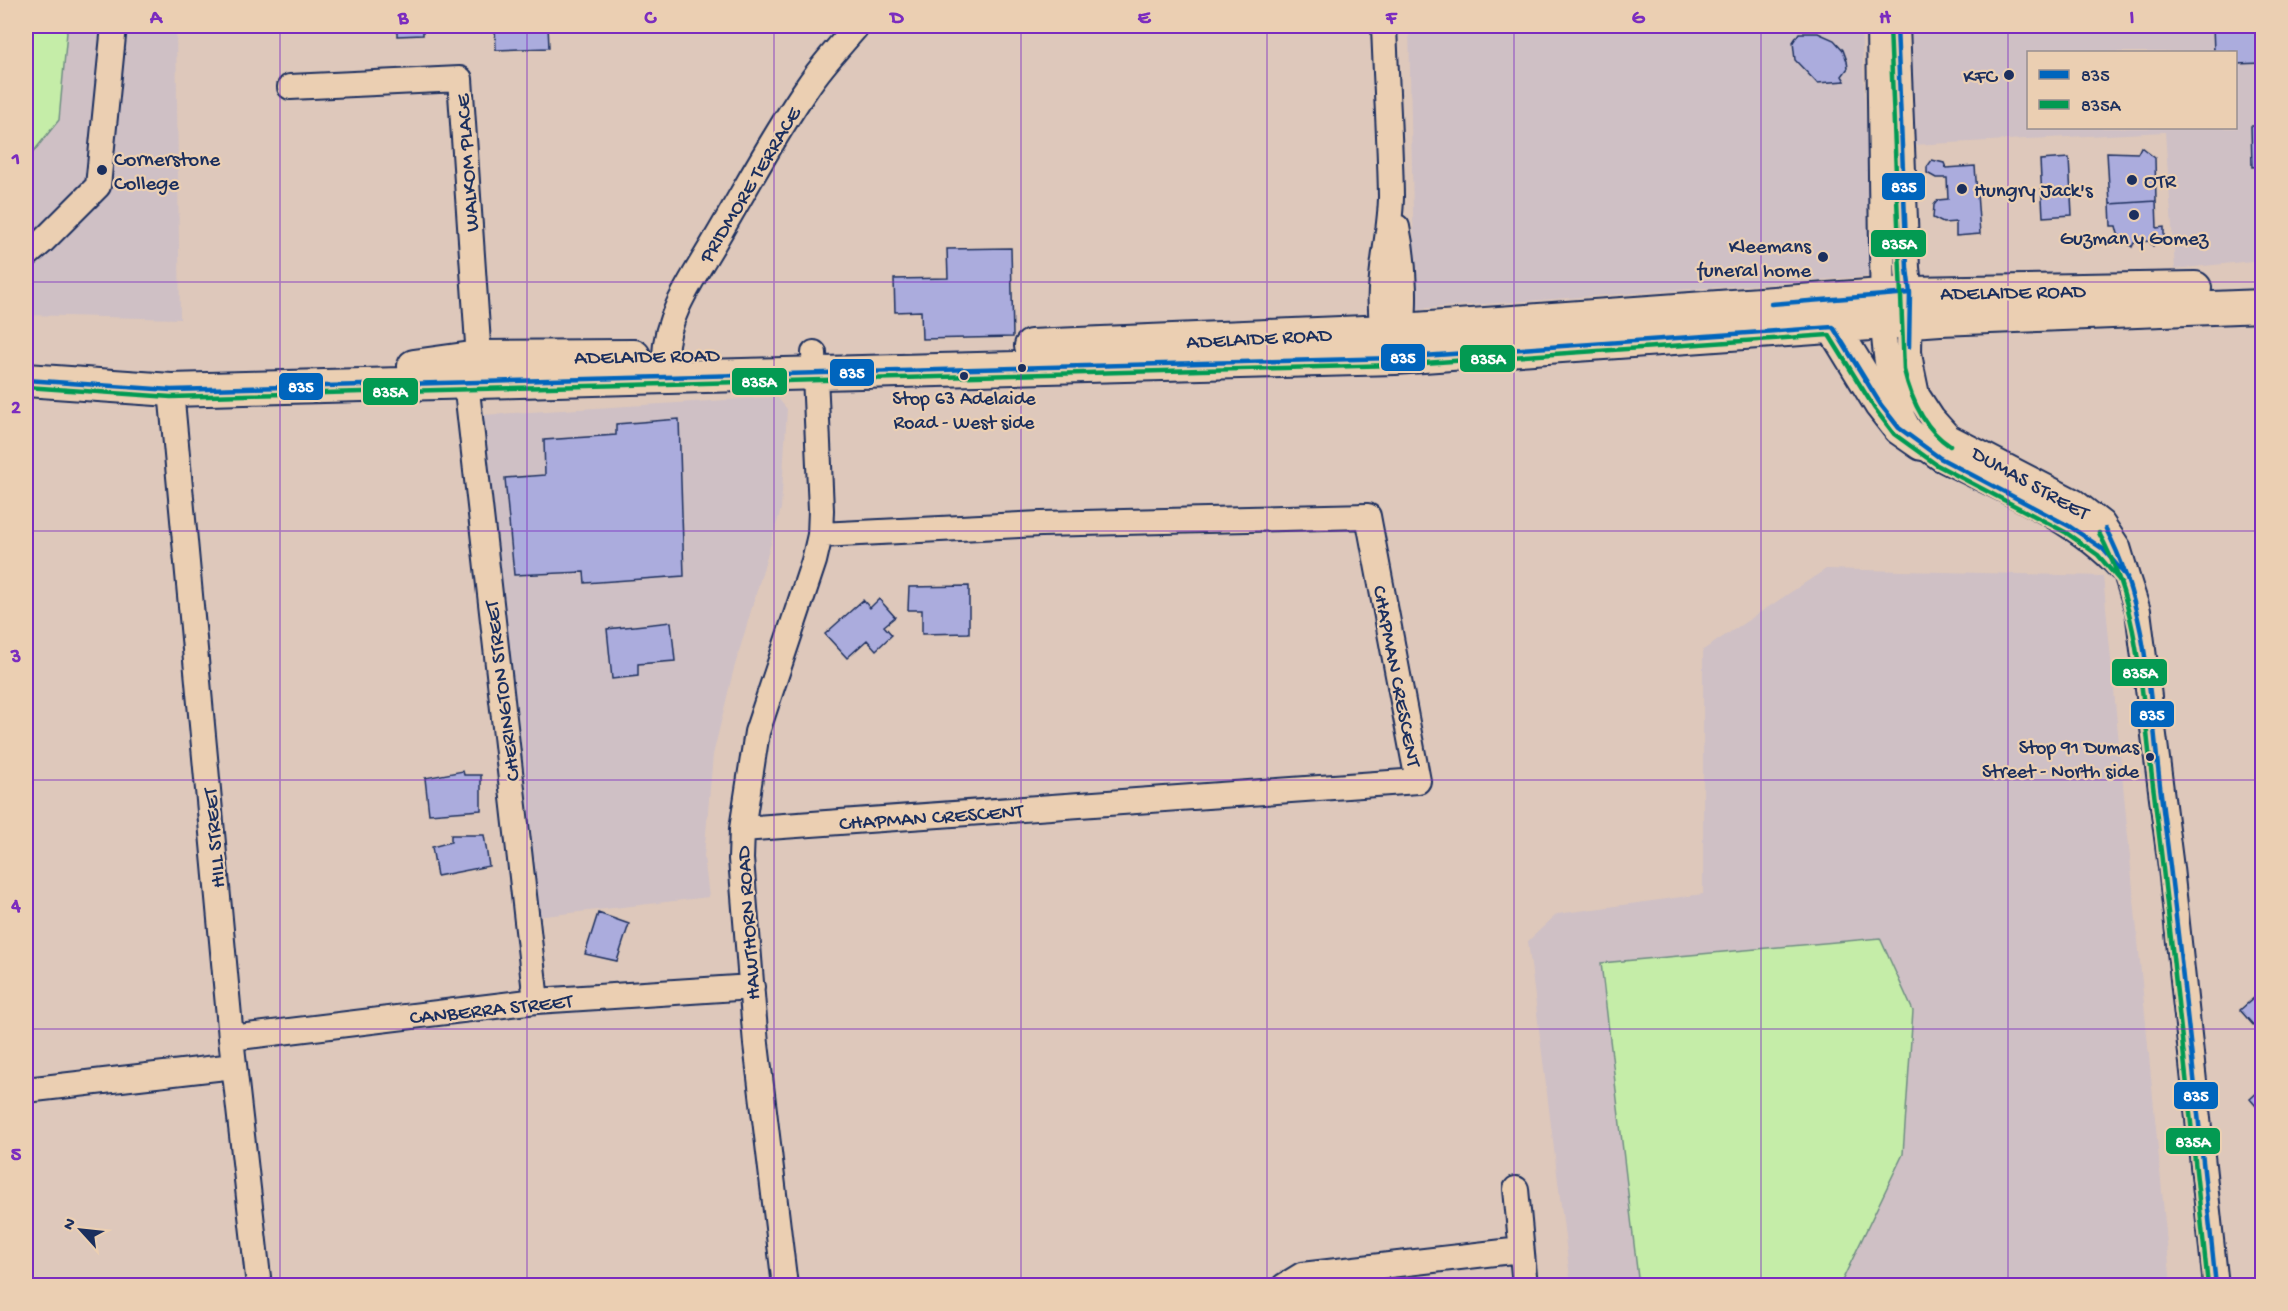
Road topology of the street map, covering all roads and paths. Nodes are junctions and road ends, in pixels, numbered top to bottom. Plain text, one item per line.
1 (114, 26) edge
2 (1384, 26) edge
3 (1879, 26) edge
4 (1897, 26) edge
5 (845, 31) edge
6 (290, 87) dead end
7 (26, 256) edge
8 (2262, 287) edge
9 (2262, 306) edge
10 (1896, 308) junction
11 (1833, 327) junction
12 (1394, 340) junction
13 (665, 355) junction
14 (814, 363) junction
15 (475, 373) junction
16 (26, 380) edge
17 (171, 390) junction
18 (1922, 444) junction
19 (820, 535) junction
20 (2127, 577) junction
21 (742, 829) junction
22 (752, 987) junction
23 (536, 1001) junction
24 (231, 1038) junction
25 (234, 1066) junction
26 (26, 1090) edge
27 (1516, 1189) dead end
28 (1521, 1250) junction
29 (1367, 1277) edge
30 (259, 1286) edge
31 (785, 1286) edge
32 (1284, 1286) edge
33 (1525, 1286) edge
34 (2216, 1286) edge

1 - 7 street
2 - 12 street
3 - 10 street
4 - 10 street
5 - 13 street, PRIDMORE TERRACE
6 - 15 street, WALKOM PLACE
8 - 10 main road, ADELAIDE ROAD
9 - 10 main road, ADELAIDE ROAD
10 - 11 main road, ADELAIDE ROAD
10 - 12 main road, ADELAIDE ROAD
10 - 18 street, DUMAS STREET
10 - 20 street, DUMAS STREET
11 - 12 main road, ADELAIDE ROAD
11 - 18 main road
12 - 14 main road, ADELAIDE ROAD
13 - 14 main road, ADELAIDE ROAD
13 - 15 main road, ADELAIDE ROAD
14 - 15 main road, ADELAIDE ROAD
14 - 19 street, HAWTHORN ROAD
15 - 17 main road, ADELAIDE ROAD
15 - 23 street, CHERINGTON STREET
16 - 17 main road, ADELAIDE ROAD
17 - 24 street, HILL STREET
18 - 20 street, DUMAS STREET
19 - 21 street, HAWTHORN ROAD
19 - 21 street, CHAPMAN CRESCENT
20 - 34 street, DUMAS STREET
21 - 22 street, HAWTHORN ROAD
22 - 23 street, CANBERRA STREET
22 - 31 street, HAWTHORN ROAD
23 - 24 street, CANBERRA STREET
24 - 25 street, HILL STREET
25 - 26 street
25 - 30 street, HILL STREET
27 - 28 street
28 - 29 street
28 - 33 street
29 - 32 street

